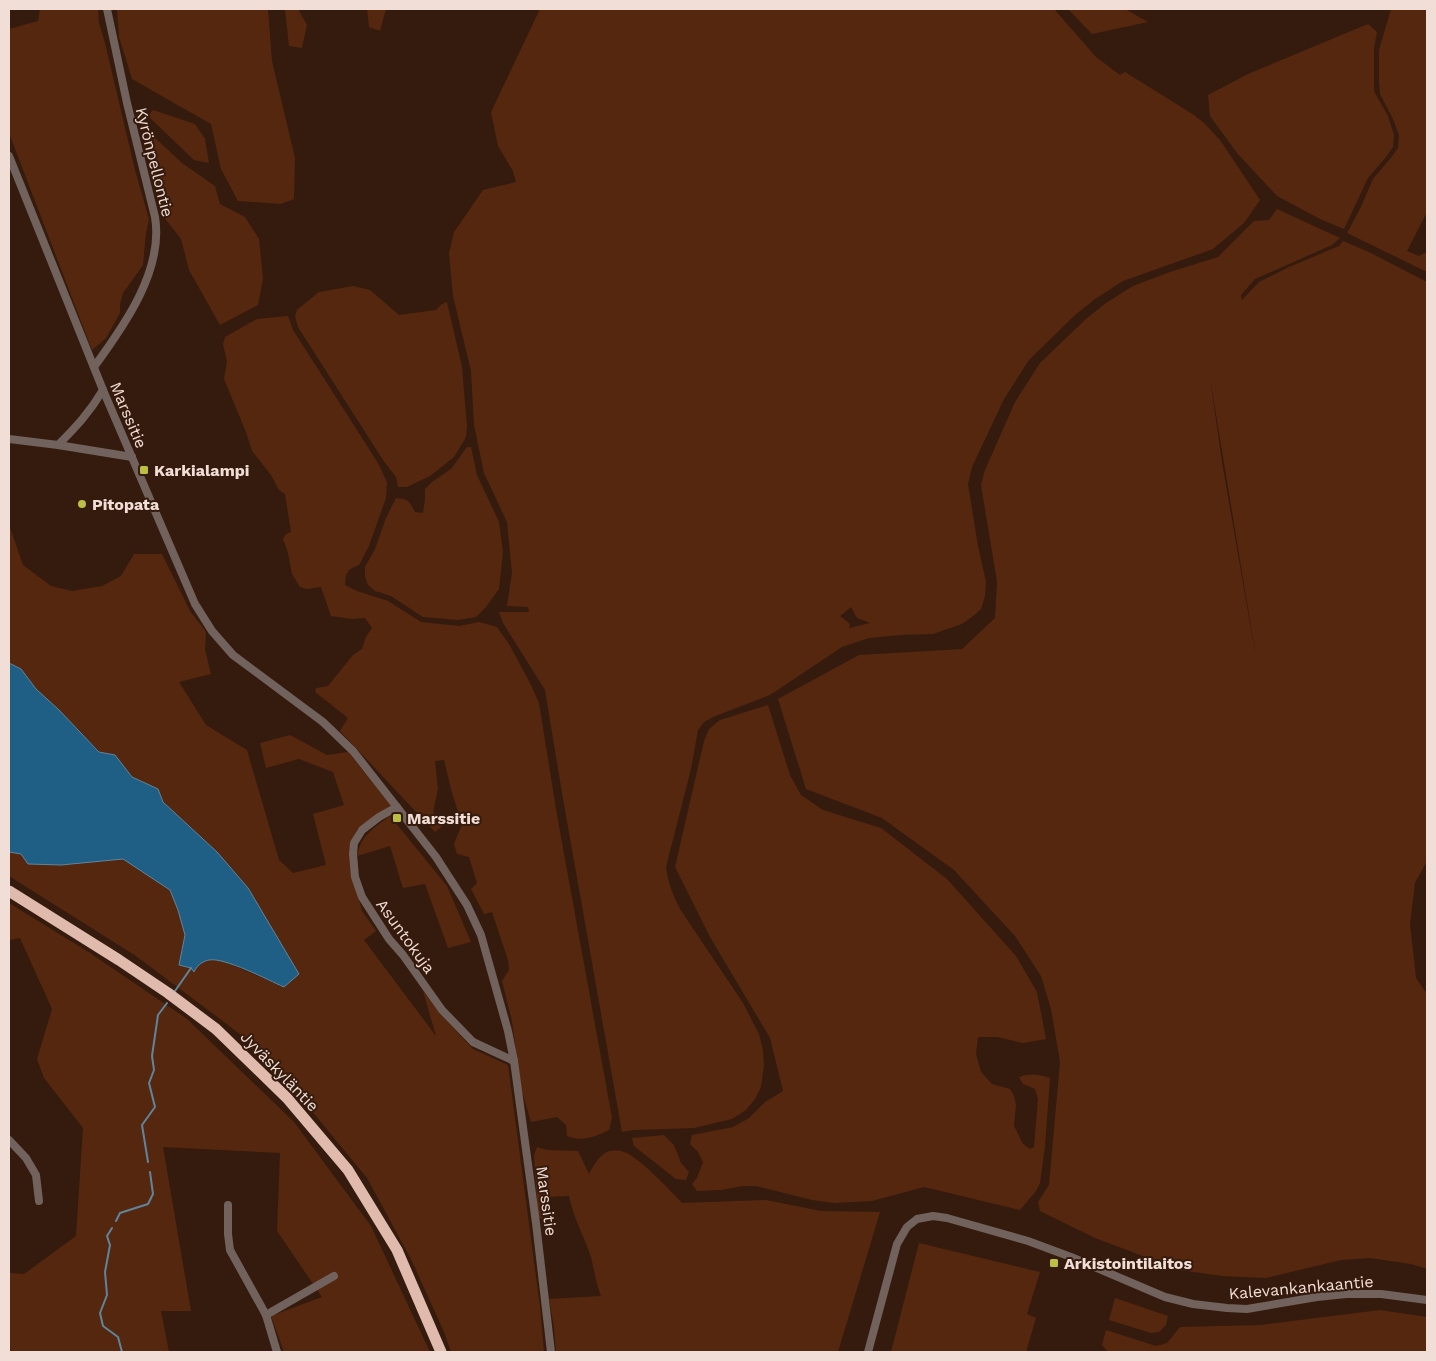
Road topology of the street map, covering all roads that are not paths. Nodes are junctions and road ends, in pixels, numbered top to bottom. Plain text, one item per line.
1 (107, 9) edge
2 (9, 156) edge
3 (94, 367) junction
4 (103, 390) junction
5 (9, 439) edge
6 (58, 445) junction
7 (132, 457) junction
8 (397, 807) junction
9 (9, 891) edge
10 (514, 1061) junction
11 (9, 1140) edge
12 (39, 1201) dead end
13 (228, 1205) dead end
14 (334, 1276) dead end
15 (1427, 1300) edge
16 (266, 1315) junction
17 (277, 1352) edge
18 (441, 1352) edge
19 (551, 1352) edge
20 (868, 1352) edge

1 - 3 street, Kyrönpellontie
2 - 3 street, Marssitie
3 - 4 street, Marssitie
4 - 6 street
4 - 7 street, Marssitie
5 - 6 street
6 - 7 street
7 - 8 street, Marssitie
8 - 10 street, Marssitie
8 - 10 street, Asuntokuja
9 - 18 highway, Jyväskyläntie
10 - 19 street, Marssitie
11 - 12 street
13 - 16 street
14 - 16 street
15 - 20 street, Kalevankankaantie
16 - 17 street

